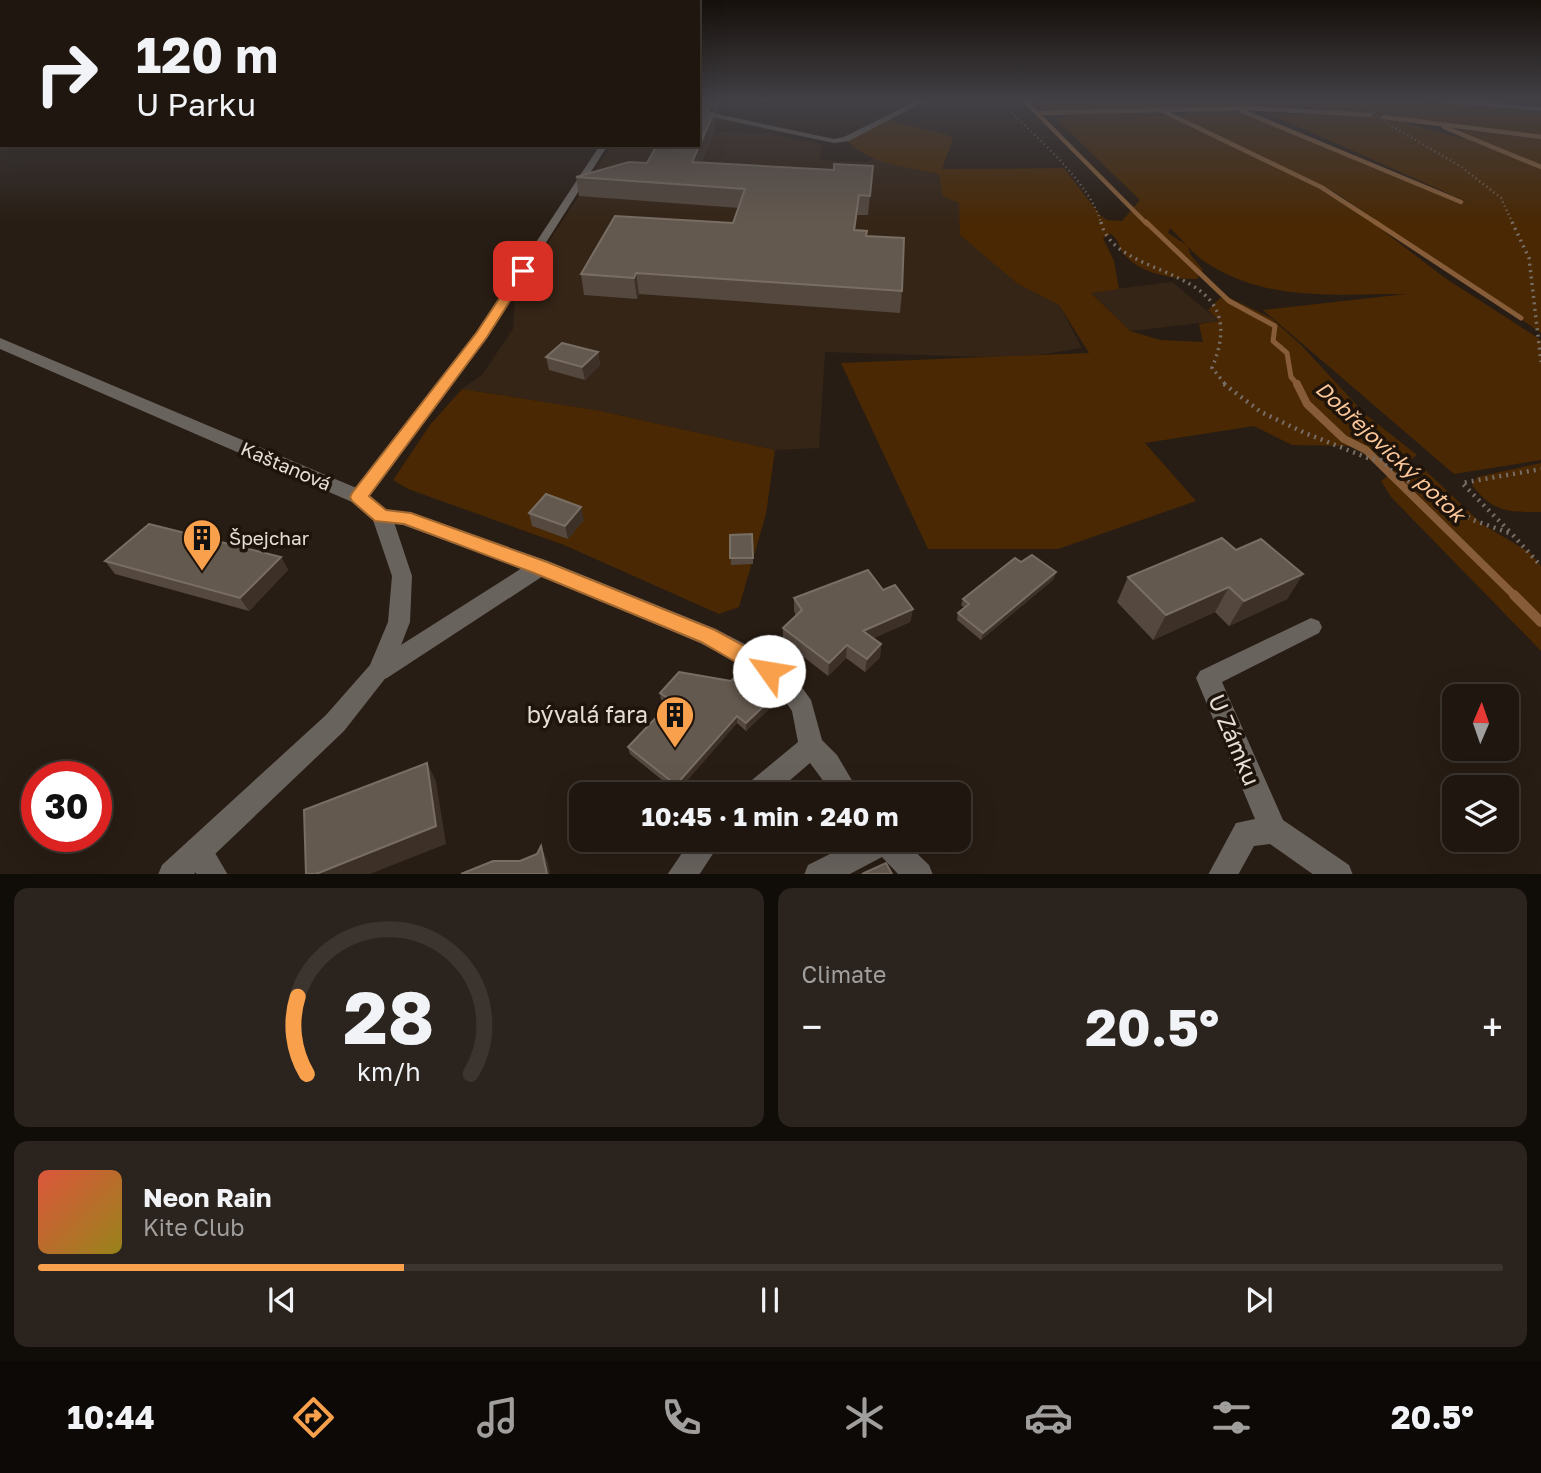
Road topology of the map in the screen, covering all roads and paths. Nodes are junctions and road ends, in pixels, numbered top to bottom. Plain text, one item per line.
1 (1038, 142) edge
2 (1419, 142) edge
3 (603, 147) edge
4 (0, 343) edge
5 (1541, 362) edge
6 (1541, 469) edge
7 (359, 497) junction
8 (382, 516) junction
9 (1512, 534) junction
10 (1541, 566) edge
11 (541, 568) junction
12 (1311, 627) dead end
13 (379, 671) junction
14 (811, 746) junction
15 (769, 782) edge
16 (839, 782) edge
17 (1273, 830) junction
18 (198, 851) junction
19 (698, 852) edge
20 (861, 852) edge
21 (897, 852) edge
22 (172, 874) edge
23 (215, 874) edge
24 (681, 874) edge
25 (818, 874) edge
26 (919, 874) edge
27 (1222, 874) edge
28 (1339, 874) edge

1 - 9 path
2 - 5 path
3 - 7 lane
4 - 7 street, Kaštanová
6 - 9 path
7 - 8 street, Kaštanová
8 - 11 street
8 - 13 street
9 - 10 path
11 - 13 street
11 - 14 street
12 - 17 street, U Zámku
13 - 18 street
14 - 15 street
14 - 16 street
17 - 27 street
17 - 28 street
18 - 22 street
18 - 23 street
19 - 24 street
20 - 25 street
21 - 26 street

